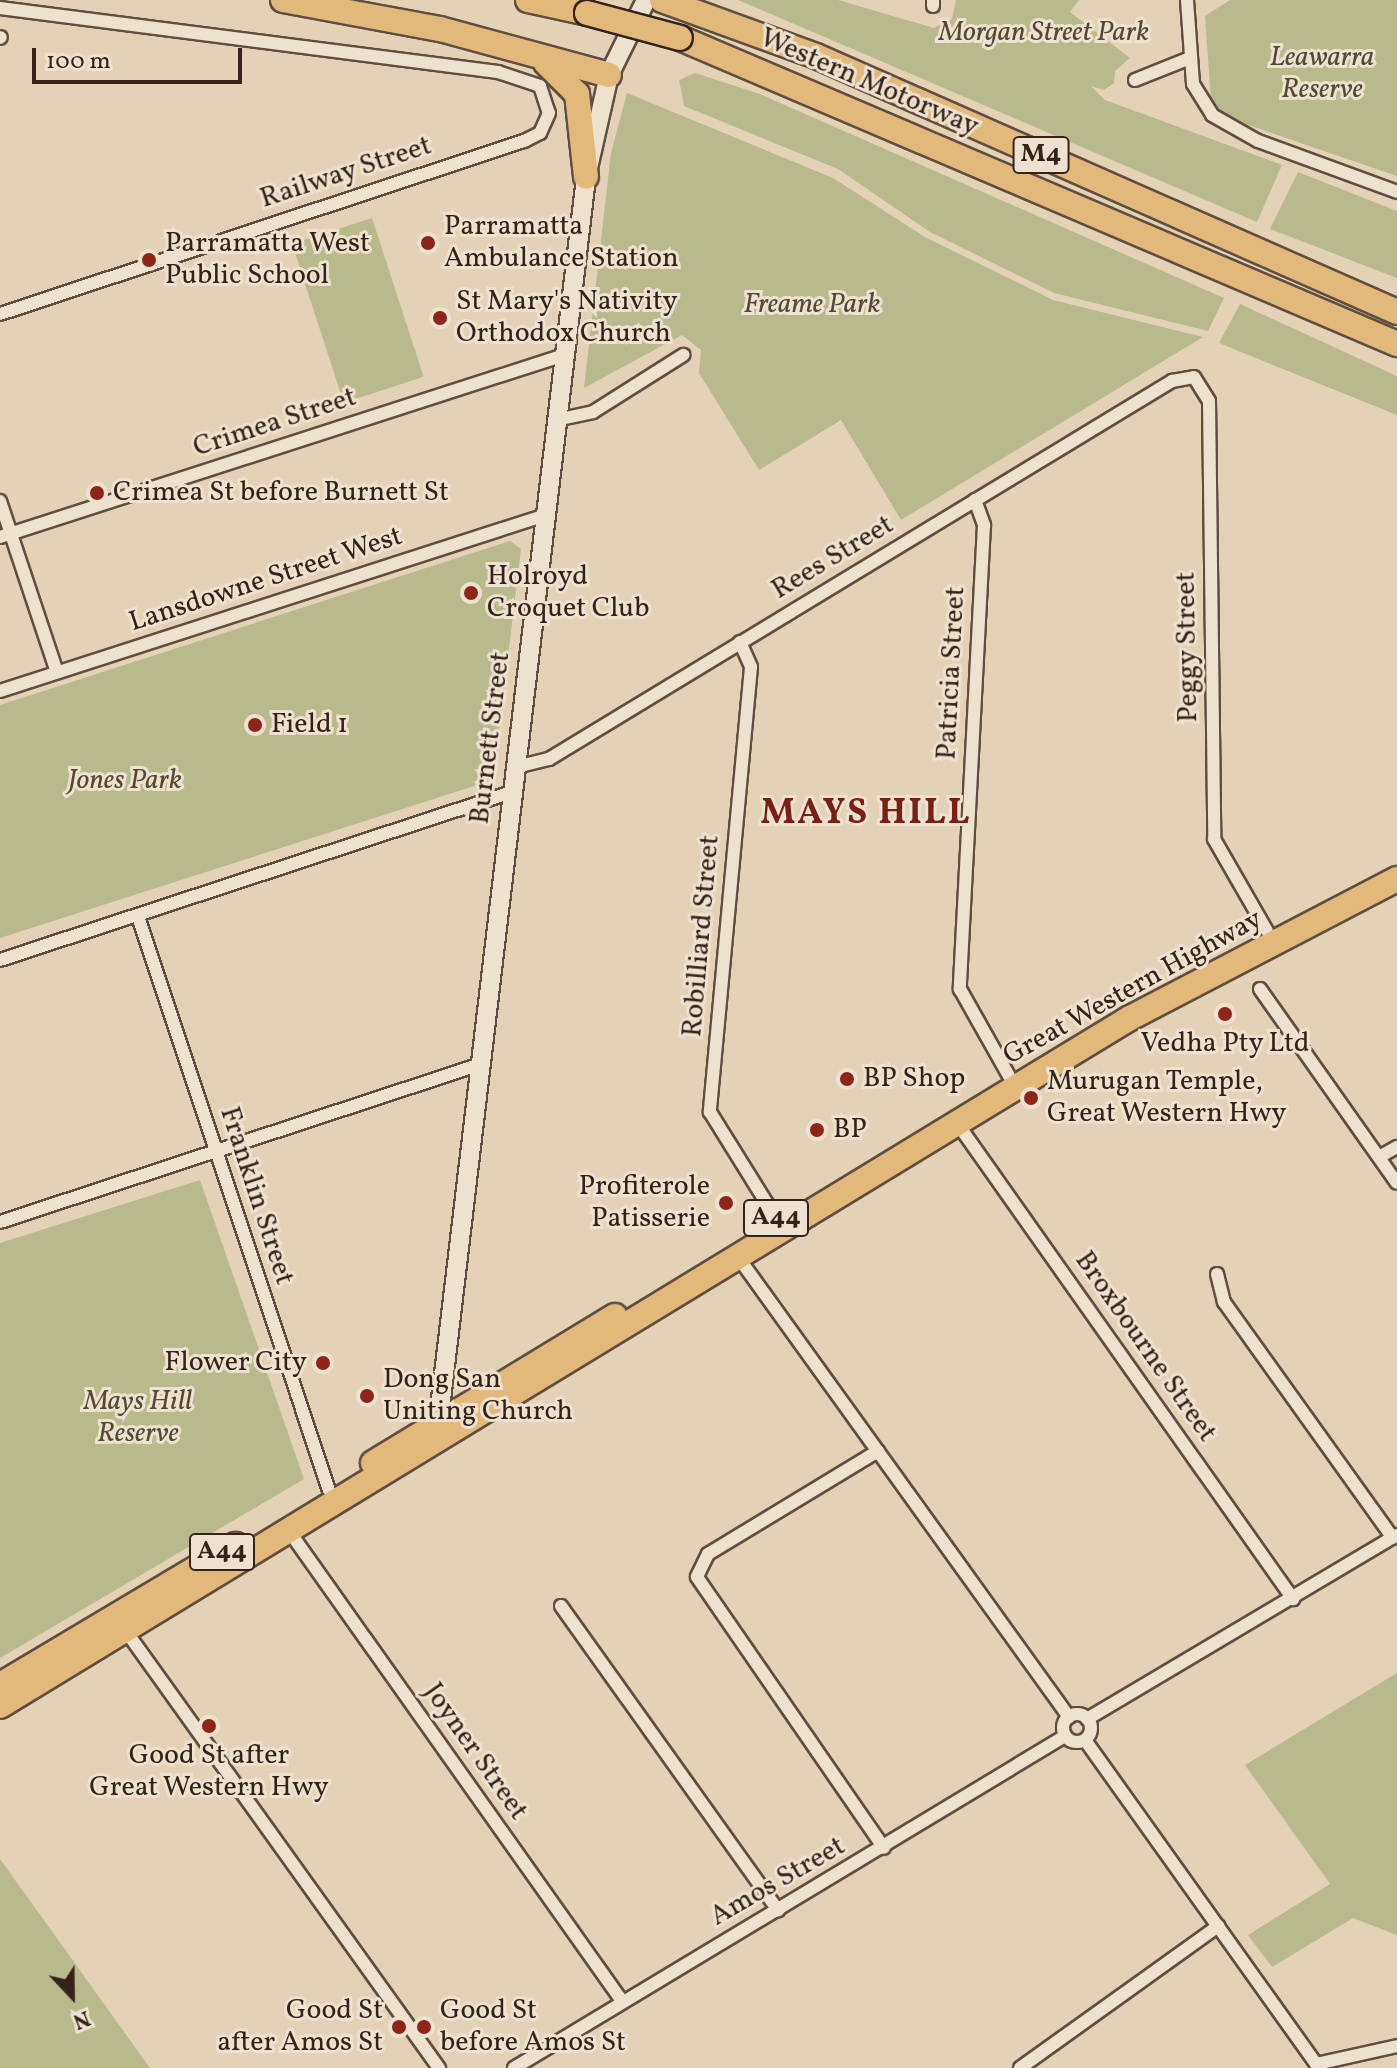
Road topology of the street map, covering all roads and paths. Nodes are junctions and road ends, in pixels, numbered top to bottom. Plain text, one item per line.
1 (283, 0) edge
2 (528, 0) edge
3 (646, 0) edge
4 (662, 0) edge
5 (1187, 0) edge
6 (0, 8) edge
7 (505, 45) junction
8 (1190, 58) junction
9 (609, 75) junction
10 (1135, 80) dead end
11 (586, 177) junction
12 (1397, 192) edge
13 (1397, 312) edge
14 (0, 314) edge
15 (1397, 344) edge
16 (564, 355) junction
17 (683, 355) dead end
18 (1172, 381) joint
19 (556, 420) junction
20 (975, 500) junction
21 (0, 501) edge
22 (546, 515) junction
23 (5, 535) edge
24 (740, 642) junction
25 (57, 672) junction
26 (0, 691) edge
27 (516, 767) junction
28 (512, 792) junction
29 (1397, 860) edge
30 (1397, 879) edge
31 (138, 916) junction
32 (1267, 931) junction
33 (0, 960) edge
34 (1260, 989) dead end
35 (481, 1064) junction
36 (1009, 1076) junction
37 (957, 1123) junction
38 (1397, 1147) edge
39 (215, 1151) junction
40 (1379, 1157) junction
41 (1397, 1183) edge
42 (776, 1218) junction
43 (0, 1222) edge
44 (738, 1257) junction
45 (1217, 1274) dead end
46 (437, 1434) junction
47 (878, 1451) junction
48 (329, 1490) junction
49 (289, 1531) junction
50 (1395, 1537) edge
51 (1293, 1599) junction
52 (561, 1606) dead end
53 (120, 1622) junction
54 (0, 1685) edge
55 (0, 1706) edge
56 (1069, 1717) junction
57 (1087, 1719) junction
58 (1065, 1736) junction
59 (1085, 1740) junction
60 (884, 1848) junction
61 (778, 1910) junction
62 (1218, 1926) junction
63 (622, 2001) junction
64 (1397, 2046) edge
65 (1318, 2066) edge
66 (439, 2068) edge
67 (514, 2068) edge
68 (1020, 2068) edge

1 - 7 highway
2 - 15 highway, Western Motorway / M4, bridge
3 - 9 main road, Burnett Street
4 - 13 highway, Western Motorway / M4
5 - 8 street
6 - 14 street, Railway Street
7 - 9 highway
7 - 11 highway
8 - 10 street
8 - 12 street
9 - 11 main road, Burnett Street
11 - 16 main road, Burnett Street
16 - 19 main road, Burnett Street
16 - 23 street, Crimea Street
17 - 19 street
18 - 20 street, Rees Street
18 - 32 street, Peggy Street
19 - 22 main road, Burnett Street
20 - 24 street, Rees Street
20 - 36 street, Patricia Street
21 - 23 street
22 - 25 street, Lansdowne Street West
22 - 27 main road, Burnett Street
23 - 25 street
24 - 27 street, Rees Street
24 - 42 street, Robilliard Street
25 - 26 street, Lansdowne Street West
27 - 28 main road, Burnett Street
28 - 31 street
28 - 35 main road, Burnett Street
29 - 32 highway, Great Western Highway / A44
30 - 37 highway, Great Western Highway / A44
31 - 33 street
31 - 39 street, Franklin Street
32 - 36 highway, Great Western Highway / A44
34 - 40 street
35 - 39 street
35 - 46 main road, Burnett Street
36 - 42 highway, Great Western Highway / A44
37 - 44 highway, Great Western Highway / A44
37 - 51 street, Broxbourne Street
38 - 40 street
39 - 43 street
39 - 48 street, Franklin Street
40 - 41 street
42 - 46 highway, Great Western Highway / A44
44 - 46 highway, Great Western Highway / A44
44 - 47 street
45 - 50 street
46 - 48 highway, Great Western Highway / A44
46 - 49 highway, Great Western Highway / A44
47 - 56 street
47 - 60 street
48 - 53 highway, Great Western Highway / A44
49 - 53 highway, Great Western Highway / A44
49 - 63 street, Joyner Street
50 - 51 street
51 - 57 street
52 - 61 street
53 - 54 highway, Great Western Highway / A44
53 - 55 highway, Great Western Highway / A44
53 - 66 street
56 - 57 street
56 - 58 street
57 - 59 street
58 - 59 street
58 - 60 street, Amos Street
59 - 62 street
60 - 61 street, Amos Street
61 - 63 street, Amos Street
62 - 65 street
62 - 68 street
63 - 67 street, Amos Street
64 - 65 street

